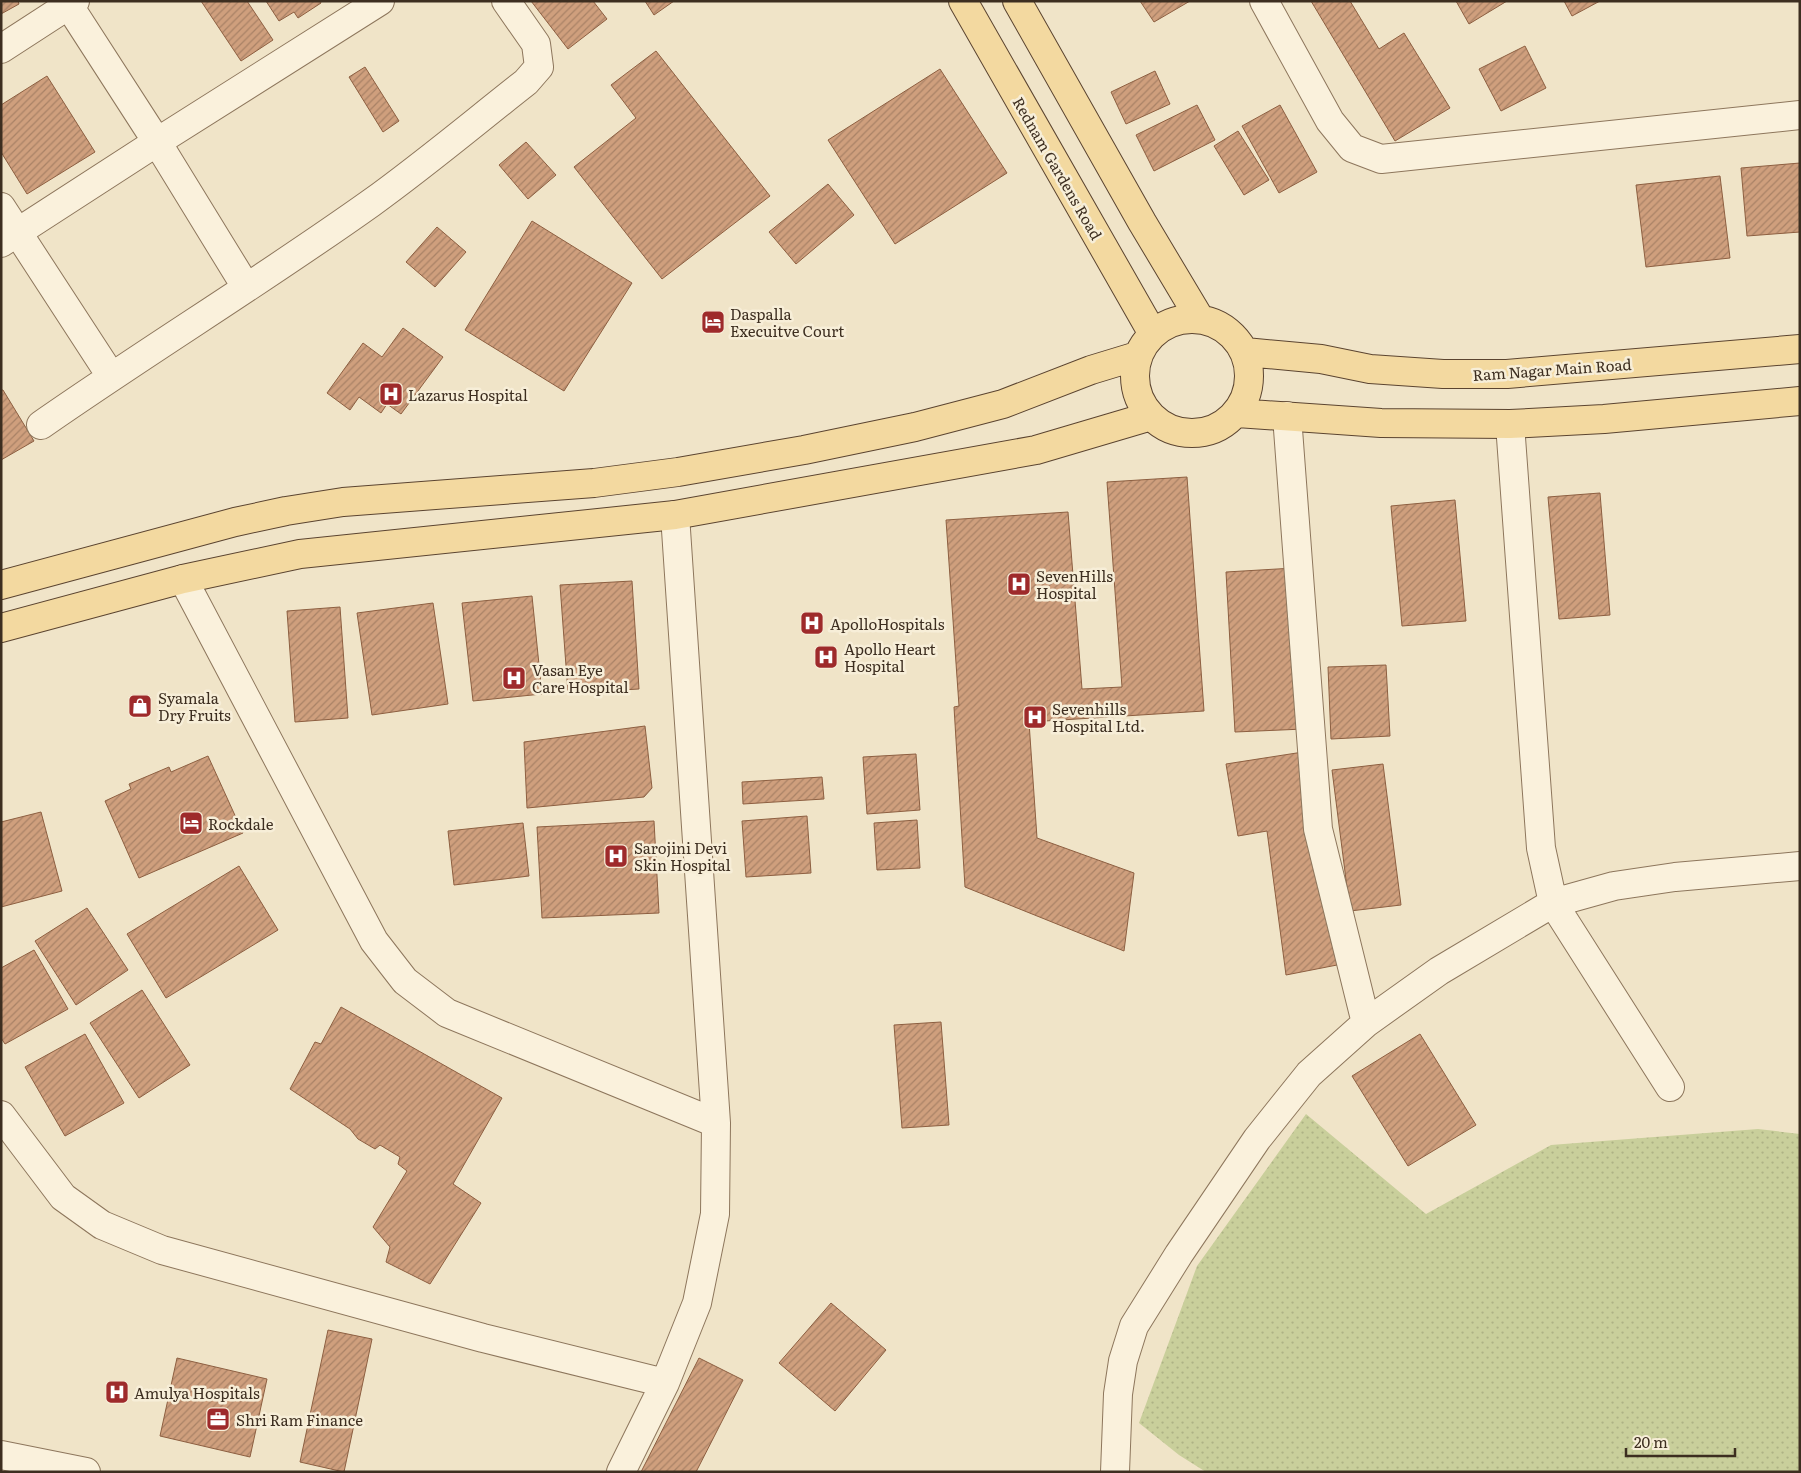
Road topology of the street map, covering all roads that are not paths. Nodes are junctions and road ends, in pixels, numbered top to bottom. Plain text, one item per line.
1 (380, 1) edge
2 (506, 1) edge
3 (963, 1) edge
4 (1017, 1) edge
5 (1264, 1) edge
6 (70, 3) edge
7 (1, 49) edge
8 (1800, 115) edge
9 (157, 142) junction
10 (1, 207) edge
11 (10, 237) edge
12 (246, 288) junction
13 (1200, 319) junction
14 (1153, 334) junction
15 (1800, 349) edge
16 (1245, 352) junction
17 (1138, 356) junction
18 (111, 376) junction
19 (1800, 401) edge
20 (1237, 413) junction
21 (1151, 416) junction
22 (1287, 416) junction
23 (1510, 424) junction
24 (41, 425) dead end
25 (675, 516) junction
26 (183, 579) junction
27 (1, 585) edge
28 (1, 628) edge
29 (1800, 866) edge
30 (1553, 903) junction
31 (1366, 1023) junction
32 (1670, 1087) dead end
33 (1, 1115) edge
34 (716, 1123) junction
35 (665, 1383) junction
36 (1, 1455) edge
37 (86, 1472) edge
38 (621, 1472) edge
39 (1115, 1472) edge

1 - 9 street
2 - 12 street
3 - 14 main road, Rednam Gardens Road
4 - 13 main road
5 - 8 street
6 - 7 street
6 - 9 street
9 - 11 street
9 - 12 street
10 - 11 street
11 - 18 street
12 - 18 street
13 - 14 main road
13 - 16 main road
14 - 17 main road
15 - 16 main road, Ram Nagar Main Road
16 - 20 main road
17 - 21 main road
17 - 27 main road
18 - 24 street
19 - 23 main road
20 - 21 main road
20 - 22 main road
21 - 25 main road
22 - 23 main road
22 - 31 street
23 - 30 street
25 - 26 main road
25 - 34 street
26 - 28 main road
26 - 34 street
29 - 30 street
30 - 31 street
30 - 32 street
31 - 39 street
33 - 35 street
34 - 35 street
35 - 38 street
36 - 37 street

